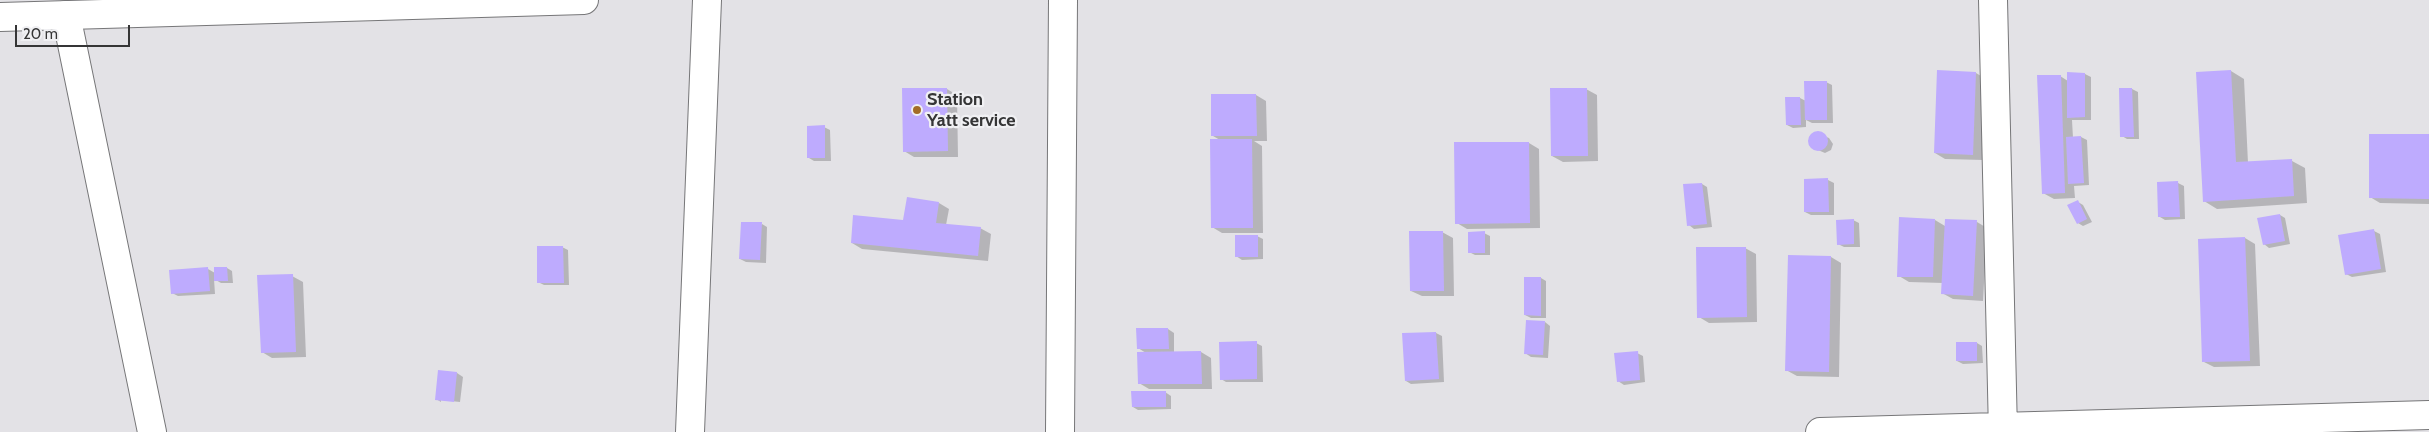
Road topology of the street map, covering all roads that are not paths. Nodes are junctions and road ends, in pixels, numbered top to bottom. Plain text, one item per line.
1 (584, 0) edge
2 (707, 0) edge
3 (1063, 0) edge
4 (1993, 0) edge
5 (66, 15) junction
6 (0, 17) edge
7 (2424, 421) edge
8 (2003, 430) edge
9 (152, 432) edge
10 (690, 432) edge
11 (1060, 432) edge
12 (1820, 432) edge

1 - 5 street
2 - 10 street
3 - 11 street
4 - 8 street
5 - 6 street
5 - 9 street
7 - 8 street
8 - 12 street

